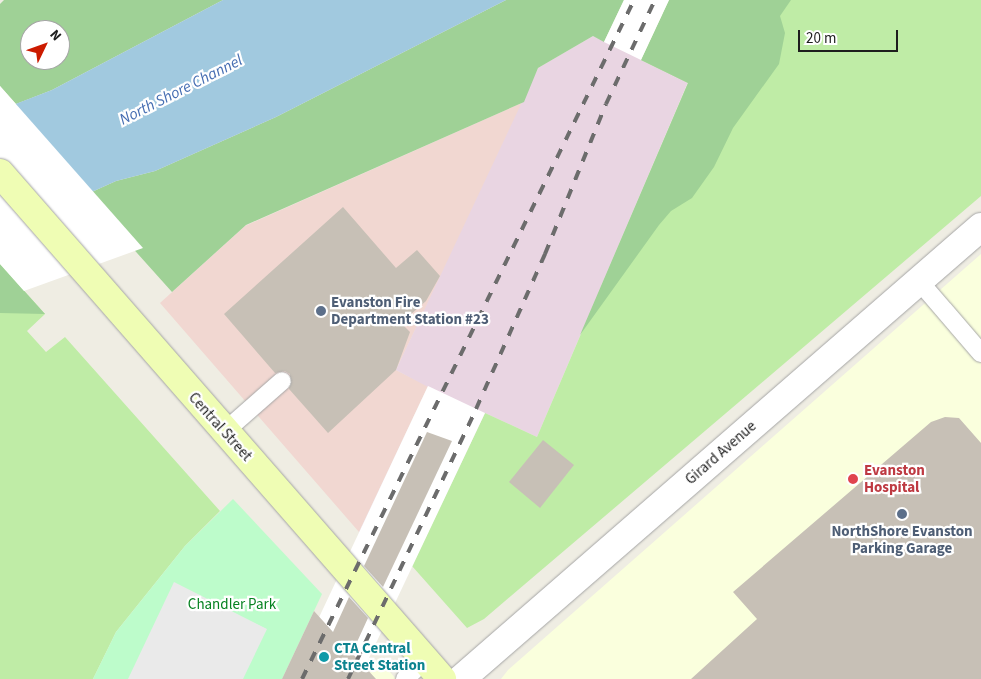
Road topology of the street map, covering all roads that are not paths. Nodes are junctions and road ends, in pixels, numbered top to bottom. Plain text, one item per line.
1 (0, 173) edge
2 (981, 227) edge
3 (919, 281) junction
4 (981, 353) edge
5 (282, 381) dead end
6 (224, 432) junction
7 (434, 670) edge
8 (404, 679) edge
9 (461, 679) edge

1 - 6 main road, Central Street
2 - 3 street, Girard Avenue
3 - 4 lane
3 - 9 street, Girard Avenue
5 - 6 lane
6 - 7 main road, Central Street
7 - 8 lane

